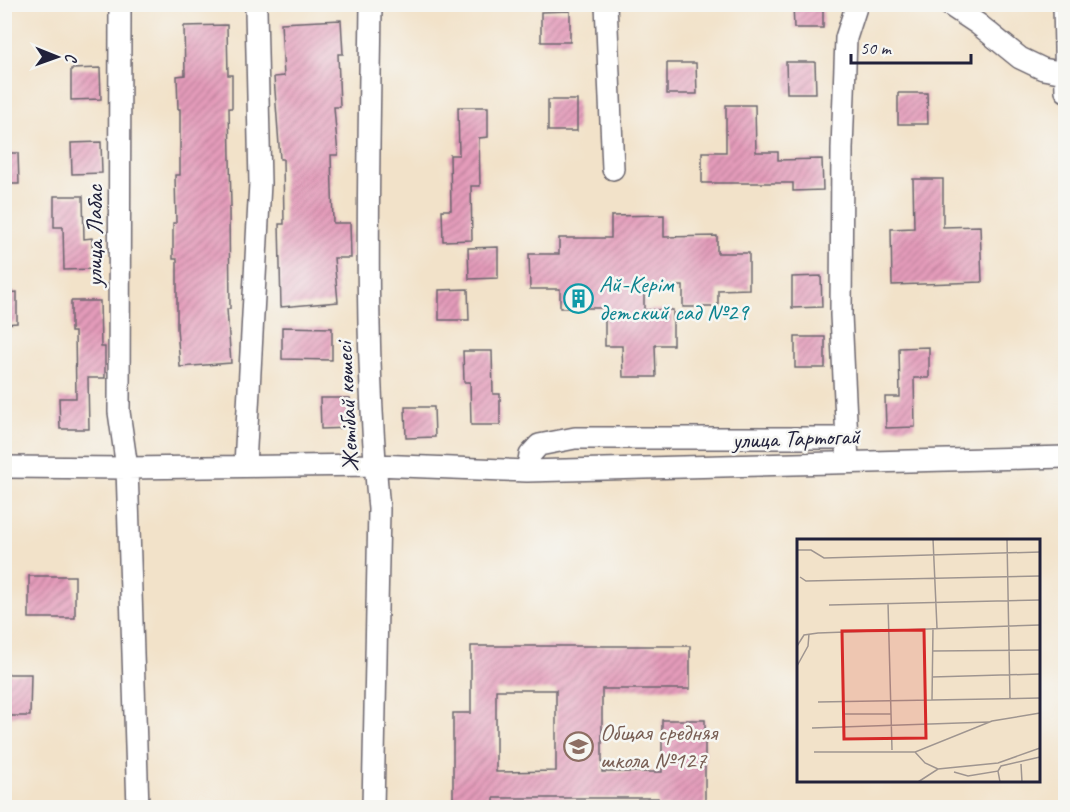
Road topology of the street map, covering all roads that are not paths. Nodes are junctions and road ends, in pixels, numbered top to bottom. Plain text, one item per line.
1 (120, 4) edge
2 (371, 4) edge
3 (606, 4) edge
4 (857, 4) edge
5 (948, 4) edge
6 (1064, 4) edge
7 (255, 10) dead end
8 (1065, 73) edge
9 (1065, 91) edge
10 (613, 169) dead end
11 (847, 438) junction
12 (1065, 456) edge
13 (848, 462) junction
14 (245, 465) junction
15 (375, 465) junction
16 (4, 467) edge
17 (127, 468) junction
18 (527, 471) junction
19 (138, 807) edge
20 (373, 807) edge

1 - 17 street, улица Лабас
2 - 15 street, Жетібай көшесі
3 - 10 street
4 - 11 street
5 - 8 street
6 - 8 street
7 - 14 street
8 - 9 street
11 - 13 street
11 - 18 street
12 - 13 street, улица Тартогай
13 - 18 street, улица Тартогай
14 - 15 street, улица Тартогай
14 - 17 street, улица Тартогай
15 - 18 street, улица Тартогай
15 - 20 street, Жетібай көшесі
16 - 17 street, улица Тартогай
17 - 19 street, улица Лабас

